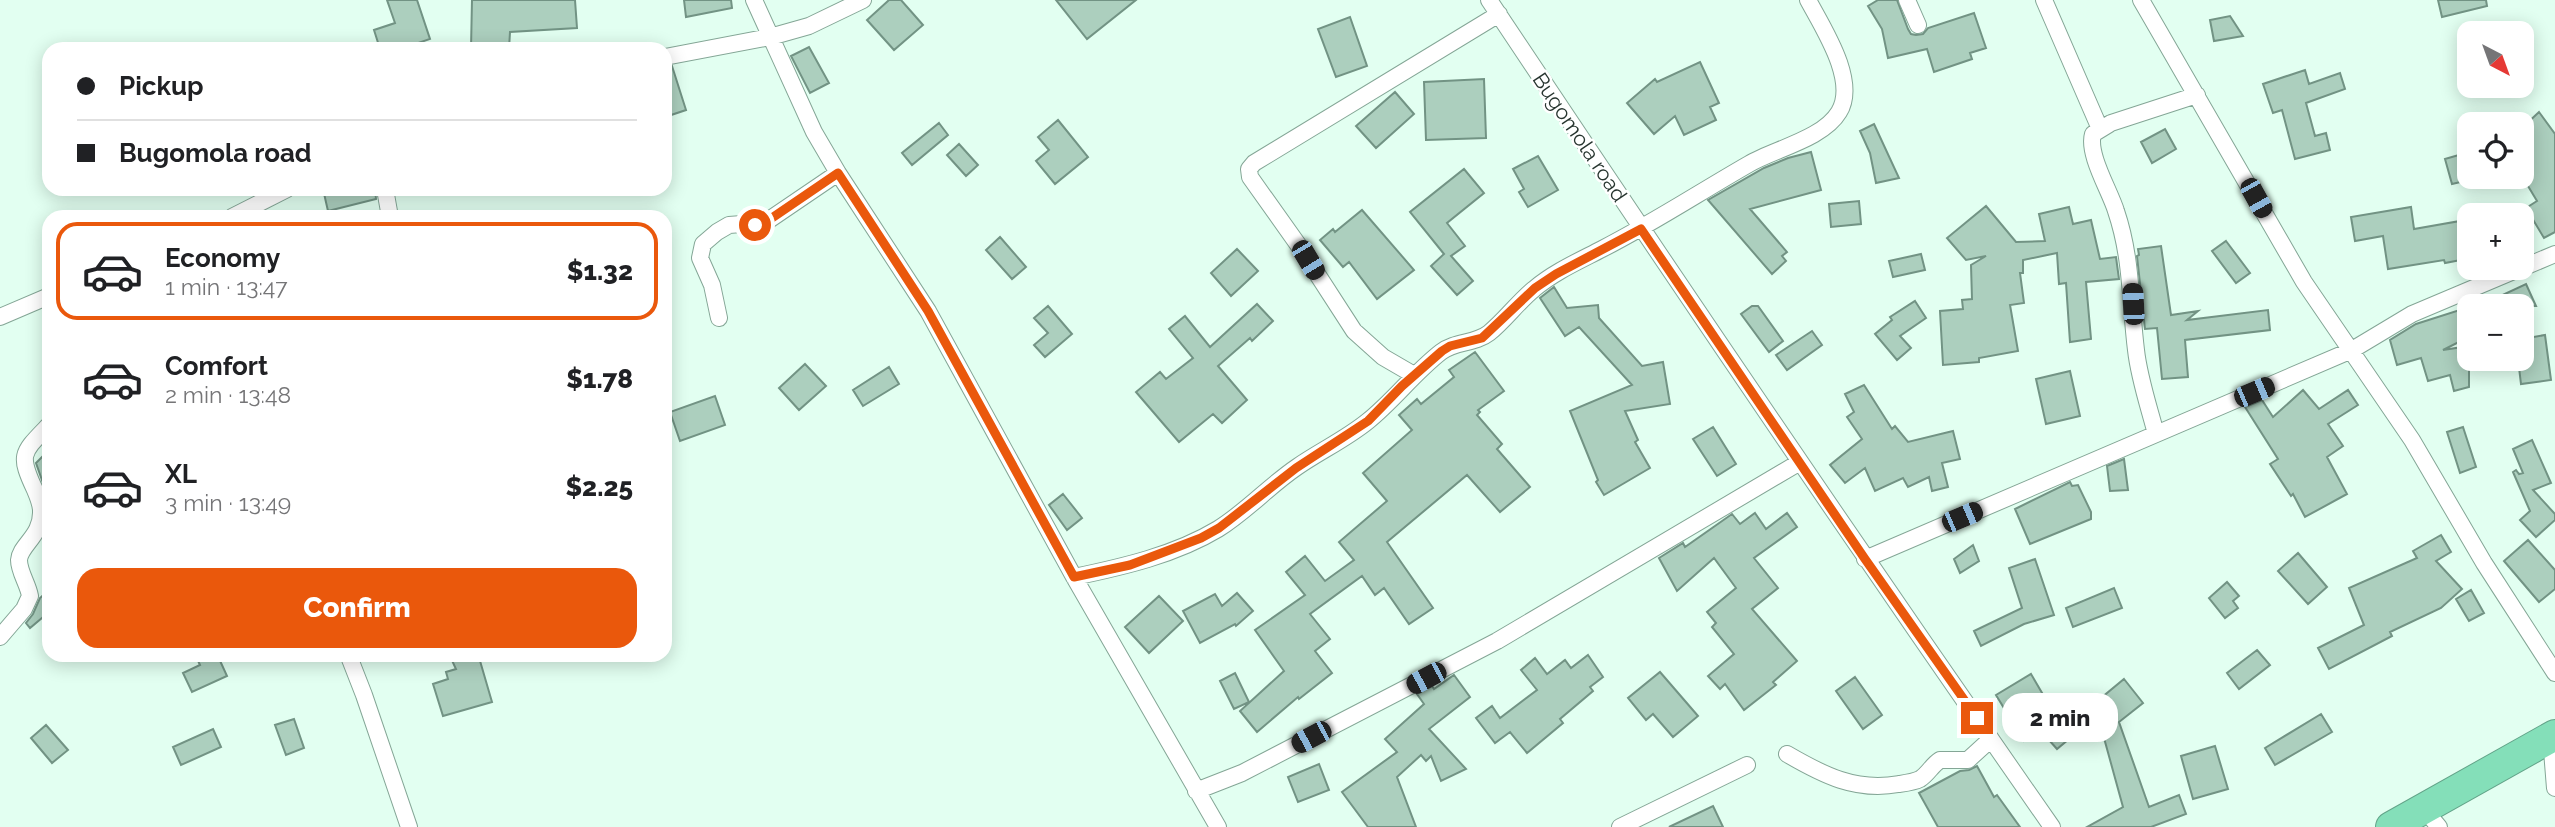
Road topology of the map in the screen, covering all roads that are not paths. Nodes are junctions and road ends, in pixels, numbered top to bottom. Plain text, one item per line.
1 (754, 0) edge
2 (863, 0) edge
3 (1489, 0) edge
4 (1808, 0) edge
5 (1907, 0) edge
6 (2044, 0) edge
7 (2141, 0) edge
8 (1499, 14) junction
9 (1918, 24) dead end
10 (770, 37) junction
11 (672, 56) edge
12 (2197, 96) junction
13 (2100, 129) junction
14 (838, 173) junction
15 (273, 196) edge
16 (246, 210) edge
17 (1641, 229) junction
18 (2555, 254) edge
19 (2534, 263) edge
20 (2493, 280) edge
21 (42, 299) edge
22 (0, 317) edge
23 (719, 318) dead end
24 (2352, 350) junction
25 (1414, 375) junction
26 (42, 433) edge
27 (2156, 434) junction
28 (1800, 462) junction
29 (1865, 559) junction
30 (1074, 577) junction
31 (0, 637) edge
32 (351, 662) edge
33 (2555, 673) edge
34 (2553, 736) edge
35 (1991, 739) junction
36 (1787, 754) dead end
37 (1747, 765) dead end
38 (2555, 788) edge
39 (1196, 791) junction
40 (2432, 818) edge
41 (409, 827) edge
42 (1218, 827) edge
43 (1620, 827) edge
44 (2052, 827) edge
45 (2391, 827) edge

1 - 10 street
2 - 10 street
3 - 8 street, Bugomola road
4 - 17 street
5 - 9 street
6 - 13 street
7 - 12 street
8 - 17 street, Bugomola road
8 - 25 street
10 - 11 street
10 - 14 street
12 - 13 street
12 - 24 street
13 - 27 street
14 - 23 street
14 - 30 street
15 - 16 street
17 - 25 street
17 - 28 street, Bugomola road
18 - 19 street
20 - 24 street
21 - 22 street
24 - 27 street
24 - 33 street
25 - 30 street
26 - 31 street
27 - 29 street
28 - 29 street, Bugomola road
28 - 39 street
29 - 35 street, Bugomola road
30 - 39 street
32 - 41 street
34 - 38 street
34 - 40 highway
35 - 36 street
35 - 44 street, Bugomola road
37 - 43 street
39 - 42 street
40 - 45 highway

